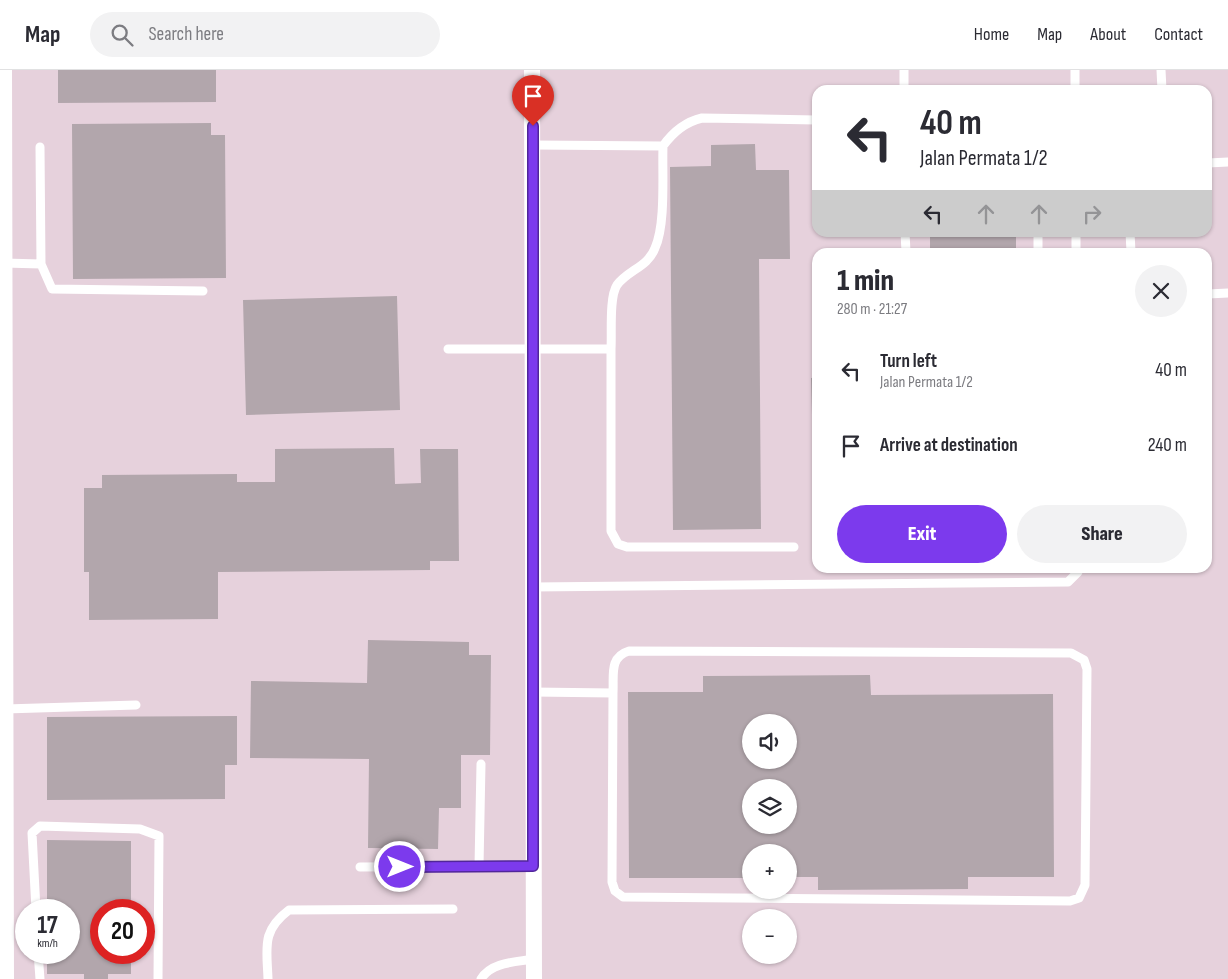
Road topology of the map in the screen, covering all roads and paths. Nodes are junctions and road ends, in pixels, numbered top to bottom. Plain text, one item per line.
1 (4, 70) edge
2 (532, 70) edge
3 (904, 70) edge
4 (1075, 70) edge
5 (1161, 70) edge
6 (904, 85) edge
7 (1075, 85) edge
8 (1162, 85) edge
9 (812, 120) edge
10 (533, 145) junction
11 (663, 146) junction
12 (40, 147) dead end
13 (1228, 162) edge
14 (1212, 163) edge
15 (2, 192) edge
16 (4, 262) junction
17 (42, 264) junction
18 (203, 291) dead end
19 (1228, 293) edge
20 (1212, 294) edge
21 (448, 349) dead end
22 (532, 349) junction
23 (611, 349) junction
24 (794, 547) dead end
25 (1077, 573) edge
26 (533, 587) junction
27 (533, 692) junction
28 (613, 693) junction
29 (136, 705) dead end
30 (5, 709) junction
31 (481, 764) dead end
32 (3, 790) edge
33 (479, 866) junction
34 (533, 866) junction
35 (360, 867) dead end
36 (35, 899) edge
37 (453, 909) dead end
38 (3, 924) edge
39 (534, 959) junction
40 (39, 964) edge
41 (6, 979) edge
42 (40, 979) edge
43 (158, 979) edge
44 (268, 979) edge
45 (481, 979) edge
46 (534, 979) edge

1 - 15 street
2 - 10 street
3 - 6 lane
4 - 7 lane
5 - 8 lane
9 - 11 lane
10 - 11 lane
10 - 22 street
11 - 23 lane
12 - 17 lane
13 - 14 lane
15 - 16 street
16 - 17 lane
16 - 30 street
17 - 18 lane
19 - 20 lane
21 - 22 lane
22 - 23 lane
22 - 26 street
23 - 24 lane
25 - 26 lane
26 - 27 street
27 - 28 lane
27 - 34 street
28 - 28 lane
29 - 30 lane
30 - 32 street
31 - 33 lane
32 - 38 street
33 - 34 lane
33 - 35 lane
34 - 39 street
36 - 43 lane
37 - 44 lane
38 - 41 street
39 - 45 lane
39 - 46 street
40 - 42 lane

